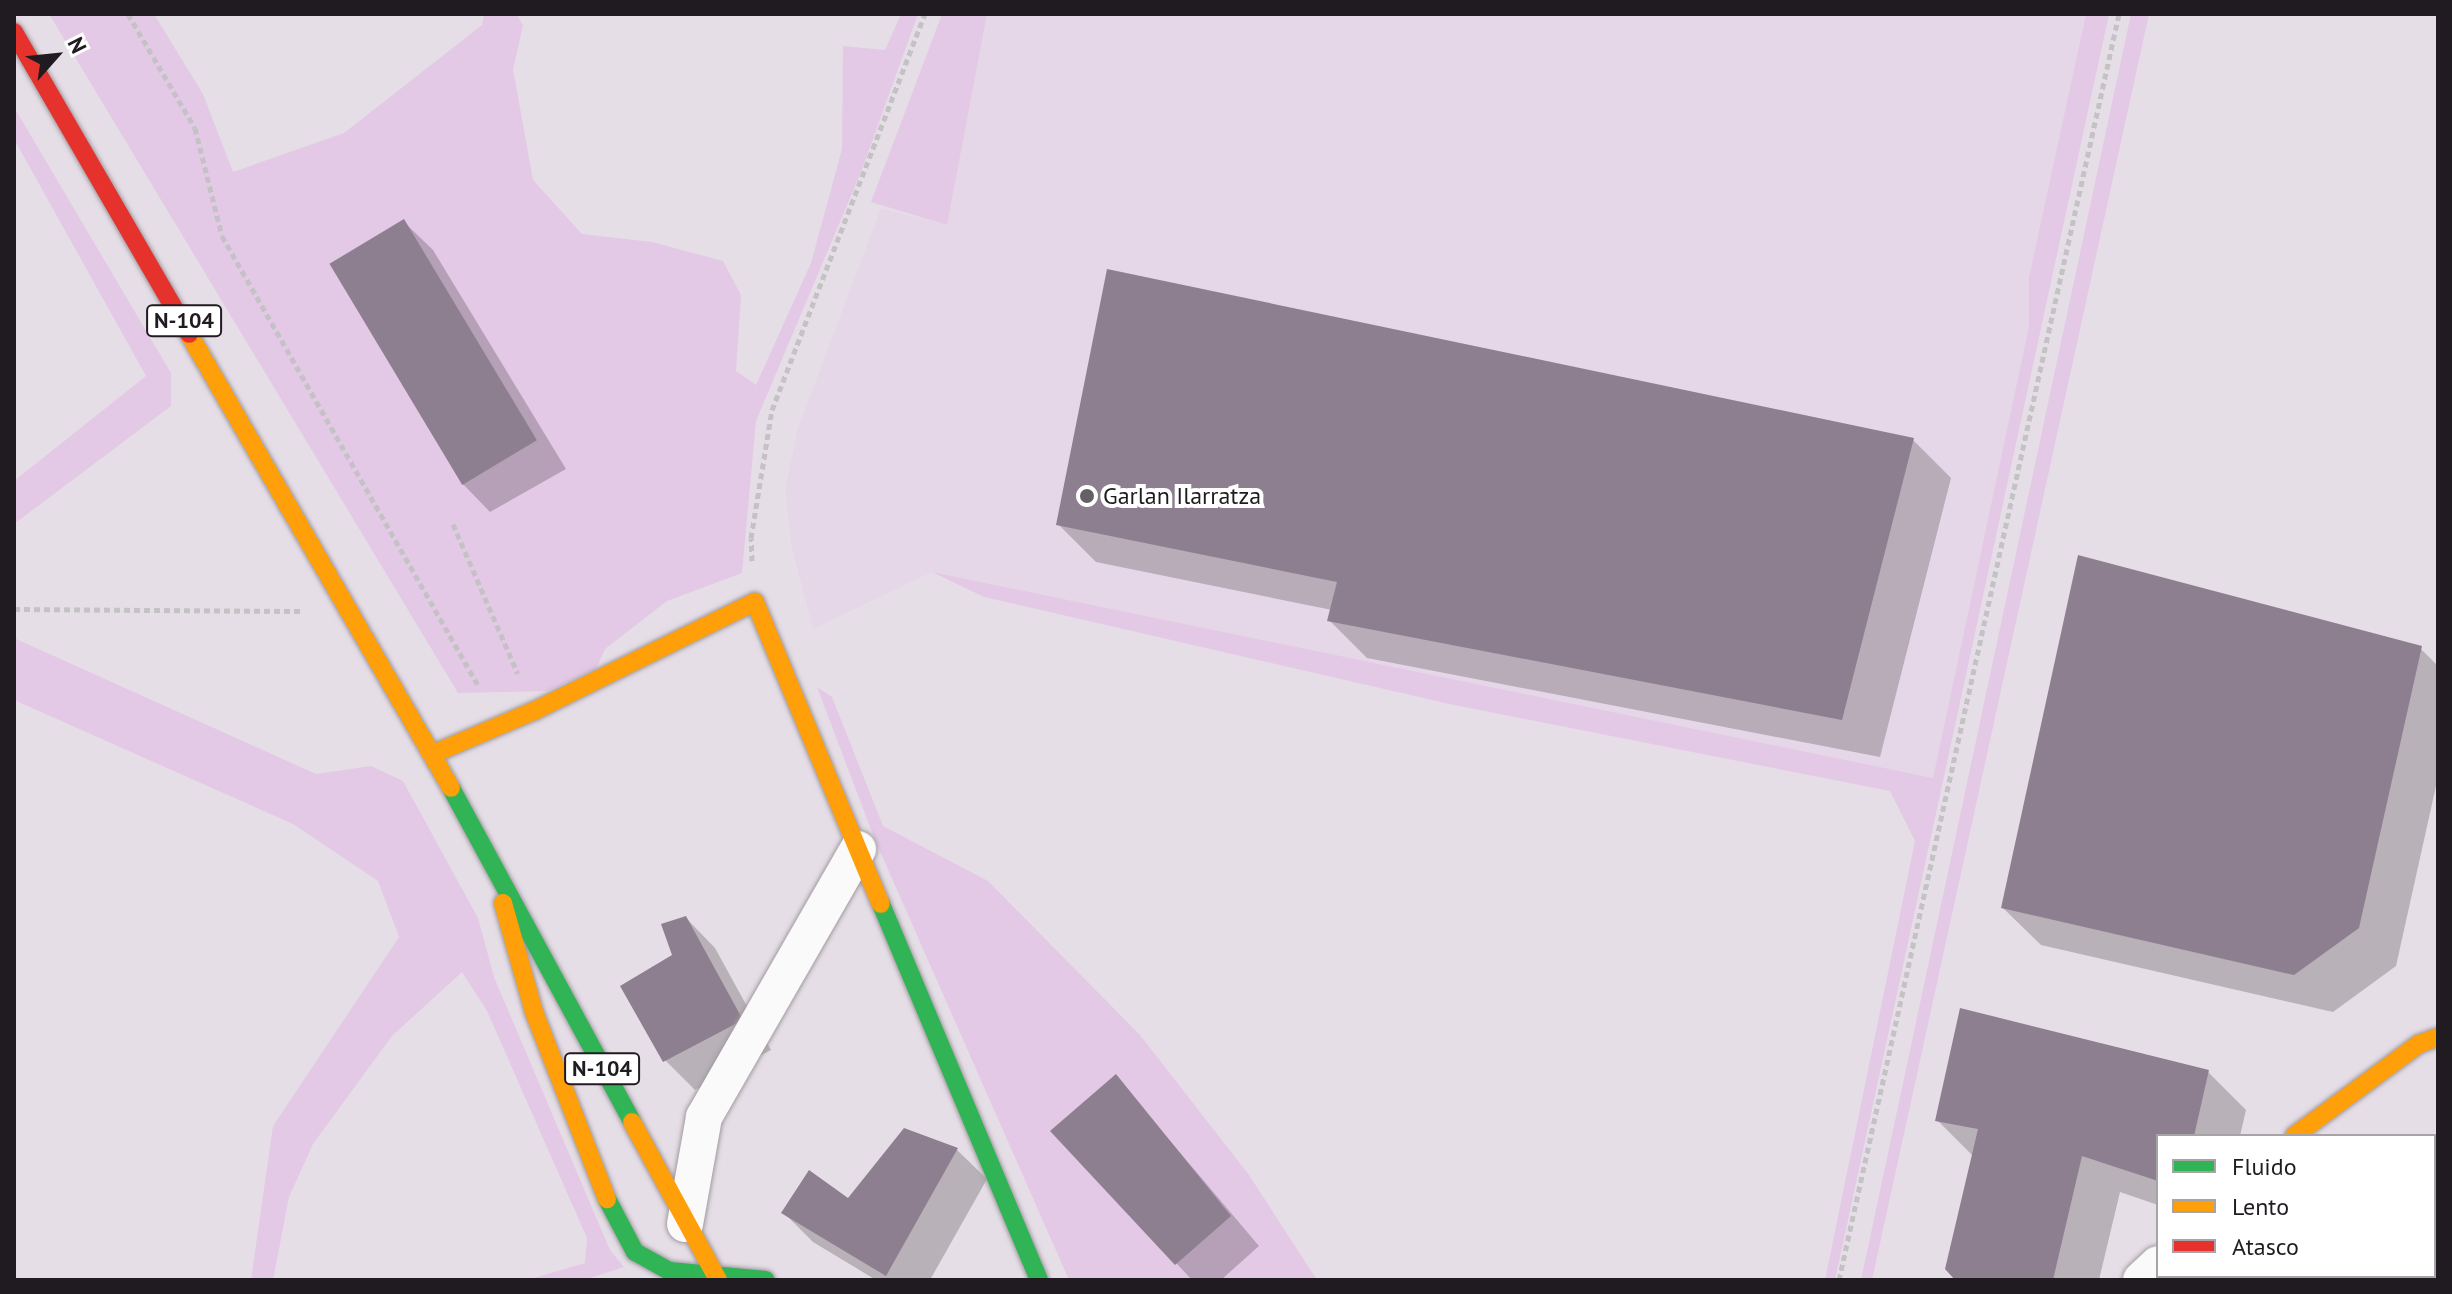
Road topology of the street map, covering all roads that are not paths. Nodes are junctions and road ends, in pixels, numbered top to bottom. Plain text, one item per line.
1 (14, 32) edge
2 (433, 754) junction
3 (858, 849) junction
4 (492, 866) junction
5 (2438, 1037) edge
6 (2297, 1134) edge
7 (685, 1224) junction
8 (2156, 1266) edge
9 (715, 1276) edge
10 (766, 1280) edge
11 (1039, 1280) edge
12 (2141, 1280) edge

1 - 2 street, N-104
2 - 3 street
2 - 4 street, N-104
3 - 7 street
3 - 11 street
4 - 7 street, N-104
4 - 9 street
5 - 6 street
7 - 9 street, N-104
8 - 12 street
9 - 10 street

